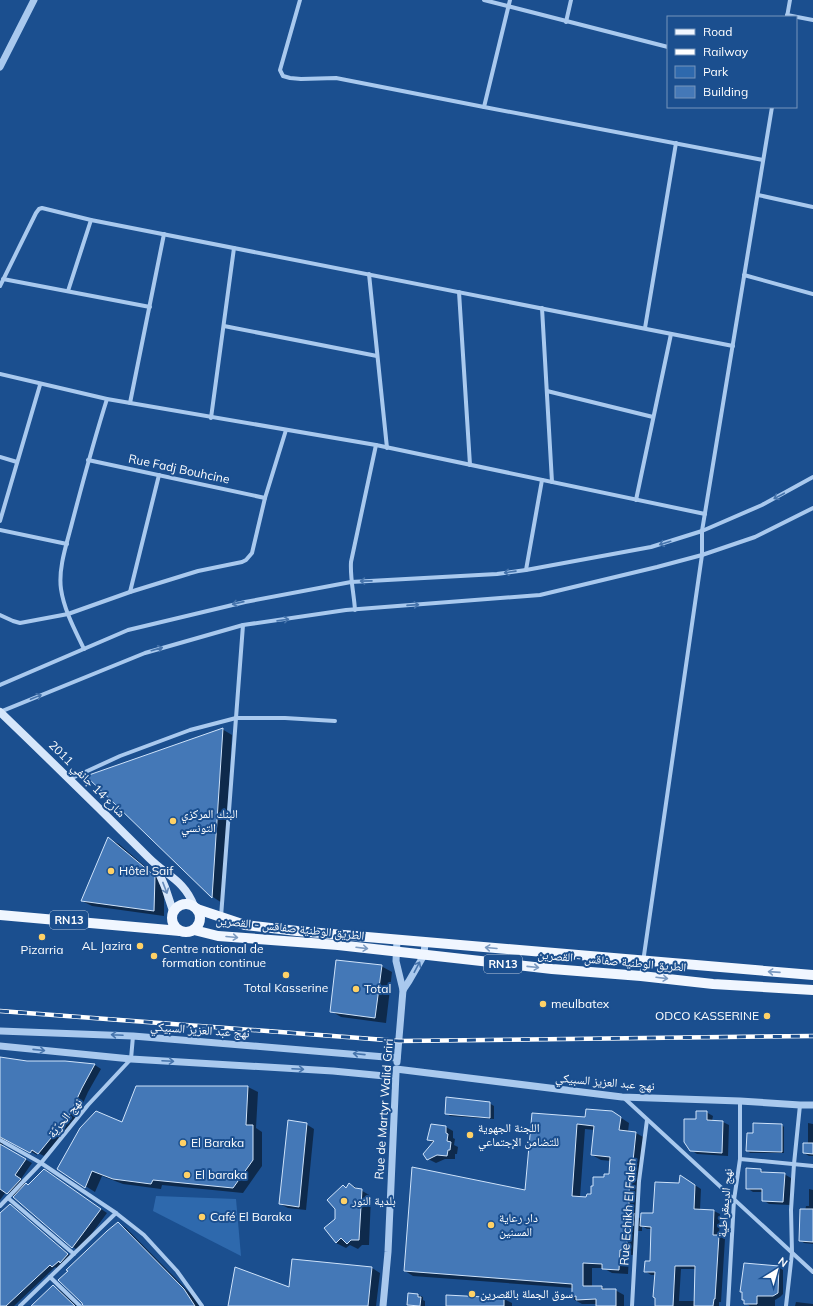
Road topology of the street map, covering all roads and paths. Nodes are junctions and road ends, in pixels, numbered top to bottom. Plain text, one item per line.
1 (34, 0) edge
2 (300, 0) edge
3 (484, 0) edge
4 (510, 0) edge
5 (571, 0) edge
6 (790, 0) edge
7 (509, 7) junction
8 (787, 16) edge
9 (797, 18) edge
10 (813, 20) edge
11 (566, 22) junction
12 (667, 47) edge
13 (0, 67) edge
14 (484, 107) junction
15 (772, 108) edge
16 (676, 143) junction
17 (763, 160) junction
18 (758, 195) junction
19 (813, 207) edge
20 (91, 220) junction
21 (164, 234) junction
22 (234, 248) junction
23 (369, 274) junction
24 (744, 275) junction
25 (3, 279) junction
26 (0, 286) edge
27 (68, 291) junction
28 (459, 292) junction
29 (813, 294) edge
30 (150, 307) junction
31 (542, 308) junction
32 (224, 326) junction
33 (645, 328) junction
34 (671, 334) junction
35 (733, 346) junction
36 (377, 356) junction
37 (0, 374) edge
38 (40, 385) junction
39 (546, 391) junction
40 (107, 400) junction
41 (130, 403) junction
42 (653, 417) junction
43 (210, 418) junction
44 (286, 430) junction
45 (376, 446) junction
46 (387, 448) junction
47 (0, 458) edge
48 (88, 460) junction
49 (17, 462) junction
50 (470, 465) junction
51 (159, 475) junction
52 (813, 477) edge
53 (542, 480) junction
54 (552, 482) junction
55 (265, 498) junction
56 (636, 500) junction
57 (813, 508) edge
58 (705, 514) junction
59 (0, 521) edge
60 (0, 530) edge
61 (702, 531) junction
62 (66, 544) junction
63 (702, 555) junction
64 (526, 570) junction
65 (352, 582) junction
66 (130, 592) junction
67 (355, 610) junction
68 (68, 614) junction
69 (0, 615) edge
70 (243, 626) junction
71 (84, 649) junction
72 (0, 684) edge
73 (0, 712) edge
74 (236, 718) junction
75 (335, 721) dead end
76 (70, 779) junction
77 (156, 865) junction
78 (196, 907) junction
79 (173, 913) junction
80 (0, 915) edge
81 (222, 917) junction
82 (138, 926) junction
83 (194, 930) junction
84 (180, 931) junction
85 (396, 940) junction
86 (425, 942) junction
87 (395, 952) junction
88 (424, 955) junction
89 (643, 959) junction
90 (809, 974) edge
91 (641, 976) junction
92 (403, 990) junction
93 (808, 990) edge
94 (0, 1031) edge
95 (133, 1036) junction
96 (0, 1046) edge
97 (397, 1058) junction
98 (131, 1059) junction
99 (396, 1069) junction
100 (395, 1077) junction
101 (622, 1097) junction
102 (740, 1101) junction
103 (800, 1105) junction
104 (813, 1105) edge
105 (647, 1120) junction
106 (0, 1140) edge
107 (740, 1159) junction
108 (41, 1163) junction
109 (794, 1164) junction
110 (813, 1166) edge
111 (0, 1198) edge
112 (6, 1200) junction
113 (734, 1200) junction
114 (0, 1206) edge
115 (116, 1213) junction
116 (792, 1253) junction
117 (74, 1254) junction
118 (813, 1272) edge
119 (50, 1277) junction
120 (20, 1306) edge
121 (80, 1306) edge
122 (202, 1306) edge
123 (383, 1306) edge
124 (632, 1306) edge
125 (728, 1306) edge
126 (786, 1306) edge

1 - 13 street
2 - 14 street
3 - 7 street
4 - 7 street
5 - 11 street
6 - 8 street
7 - 11 street
7 - 14 street
9 - 10 street
11 - 12 street
14 - 16 street
15 - 17 street
16 - 17 street
16 - 33 street
17 - 18 street
18 - 19 street
18 - 24 street
20 - 21 street
20 - 25 street
20 - 27 street
21 - 22 street
21 - 30 street
22 - 23 street
22 - 32 street
23 - 28 street
23 - 36 street
24 - 29 street
24 - 35 street
25 - 26 street
25 - 27 street
27 - 30 street
28 - 31 street
28 - 50 street
30 - 41 street
31 - 33 street
31 - 39 street
32 - 36 street
32 - 43 street
33 - 34 street
34 - 35 street
34 - 42 street
35 - 58 street
36 - 46 street
37 - 38 street
38 - 40 street
38 - 49 street
39 - 42 street
39 - 54 street
40 - 41 street
40 - 48 street
41 - 43 street
42 - 56 street
43 - 44 street
44 - 45 street
44 - 55 street
45 - 46 street
45 - 65 street
46 - 50 street
47 - 49 street
48 - 51 street, Rue Fadj Bouhcine
48 - 62 street
49 - 59 street
50 - 53 street
51 - 55 street, Rue Fadj Bouhcine
51 - 66 street
52 -> 61 street
53 - 54 street
53 - 64 street
54 - 56 street
55 - 66 street
56 - 58 street
57 - 63 street
58 - 61 street
60 - 62 street
61 - 63 street
61 -> 64 street
62 - 68 street
67 -> 63 street
63 - 89 street
64 -> 65 street
65 - 67 street
65 -> 71 street
66 - 68 street
70 -> 67 street
68 - 69 street
68 - 71 street
73 -> 70 street
70 - 74 street
71 - 72 street
73 - 76 main road, شارع 14 جانفي 2011
74 - 75 street
74 - 76 street
74 - 81 street
76 - 77 main road, شارع 14 جانفي 2011
77 - 78 main road, شارع 14 جانفي 2011
77 -> 79 main road, شارع 14 جانفي 2011
78 - 79 main road, RN13
78 - 81 main road, الطريق الوطنية صفاقس - القصرين / RN13
78 - 83 main road
79 - 82 main road, RN13
79 - 84 main road
80 - 82 main road, RN13
81 - 85 main road, الطريق الوطنية صفاقس - القصرين / RN13
82 - 84 main road, RN13
83 - 84 main road, RN13
83 -> 87 main road, الطريق الوطنية صفاقس - القصرين / RN13
85 - 86 main road, الطريق الوطنية صفاقس - القصرين / RN13
85 - 87 street
86 - 88 street, Rue de Martyr Walid Griri
89 -> 86 main road, الطريق الوطنية صفاقس - القصرين / RN13
87 - 88 main road, الطريق الوطنية صفاقس - القصرين / RN13
87 - 92 street
88 -> 91 main road, الطريق الوطنية صفاقس - القصرين / RN13
92 -> 88 street, Rue de Martyr Walid Griri
90 -> 89 main road, الطريق الوطنية صفاقس - القصرين / RN13
89 - 91 street
90 - 93 main road
91 -> 93 main road, الطريق الوطنية صفاقس - القصرين / RN13
92 - 97 street, Rue de Martyr Walid Griri
95 -> 94 street, نهج عبد العزيز السبيكي
97 -> 95 street, نهج عبد العزيز السبيكي
95 - 98 street
96 -> 98 street
97 - 99 street, Rue de Martyr Walid Griri
98 -> 100 street
98 - 108 street, نهج الحرّيّة
99 - 100 street, Rue de Martyr Walid Griri
99 - 101 street, نهج عبد العزيز السبيكي
100 - 123 street, Rue de Martyr Walid Griri
101 - 102 street, نهج عبد العزيز السبيكي
101 - 105 street
102 - 103 street, نهج عبد العزيز السبيكي
102 - 107 street, نهج الديمقراطية
103 - 104 street, نهج عبد العزيز السبيكي
103 - 109 street
105 - 113 street
105 - 124 street, Rue Echikh El Faleh
106 - 108 street
107 - 109 street
107 - 113 street, نهج الديمقراطية
108 - 112 street, نهج الحرّيّة
108 - 115 street
109 - 110 street
109 - 116 street
111 - 112 street
112 - 114 street, نهج الحرّيّة
112 - 117 street
113 - 116 street
113 - 125 street, نهج الديمقراطية
115 - 117 street
115 - 122 street
116 - 118 street
116 - 126 street
117 - 119 street
119 - 120 street
119 - 121 street

